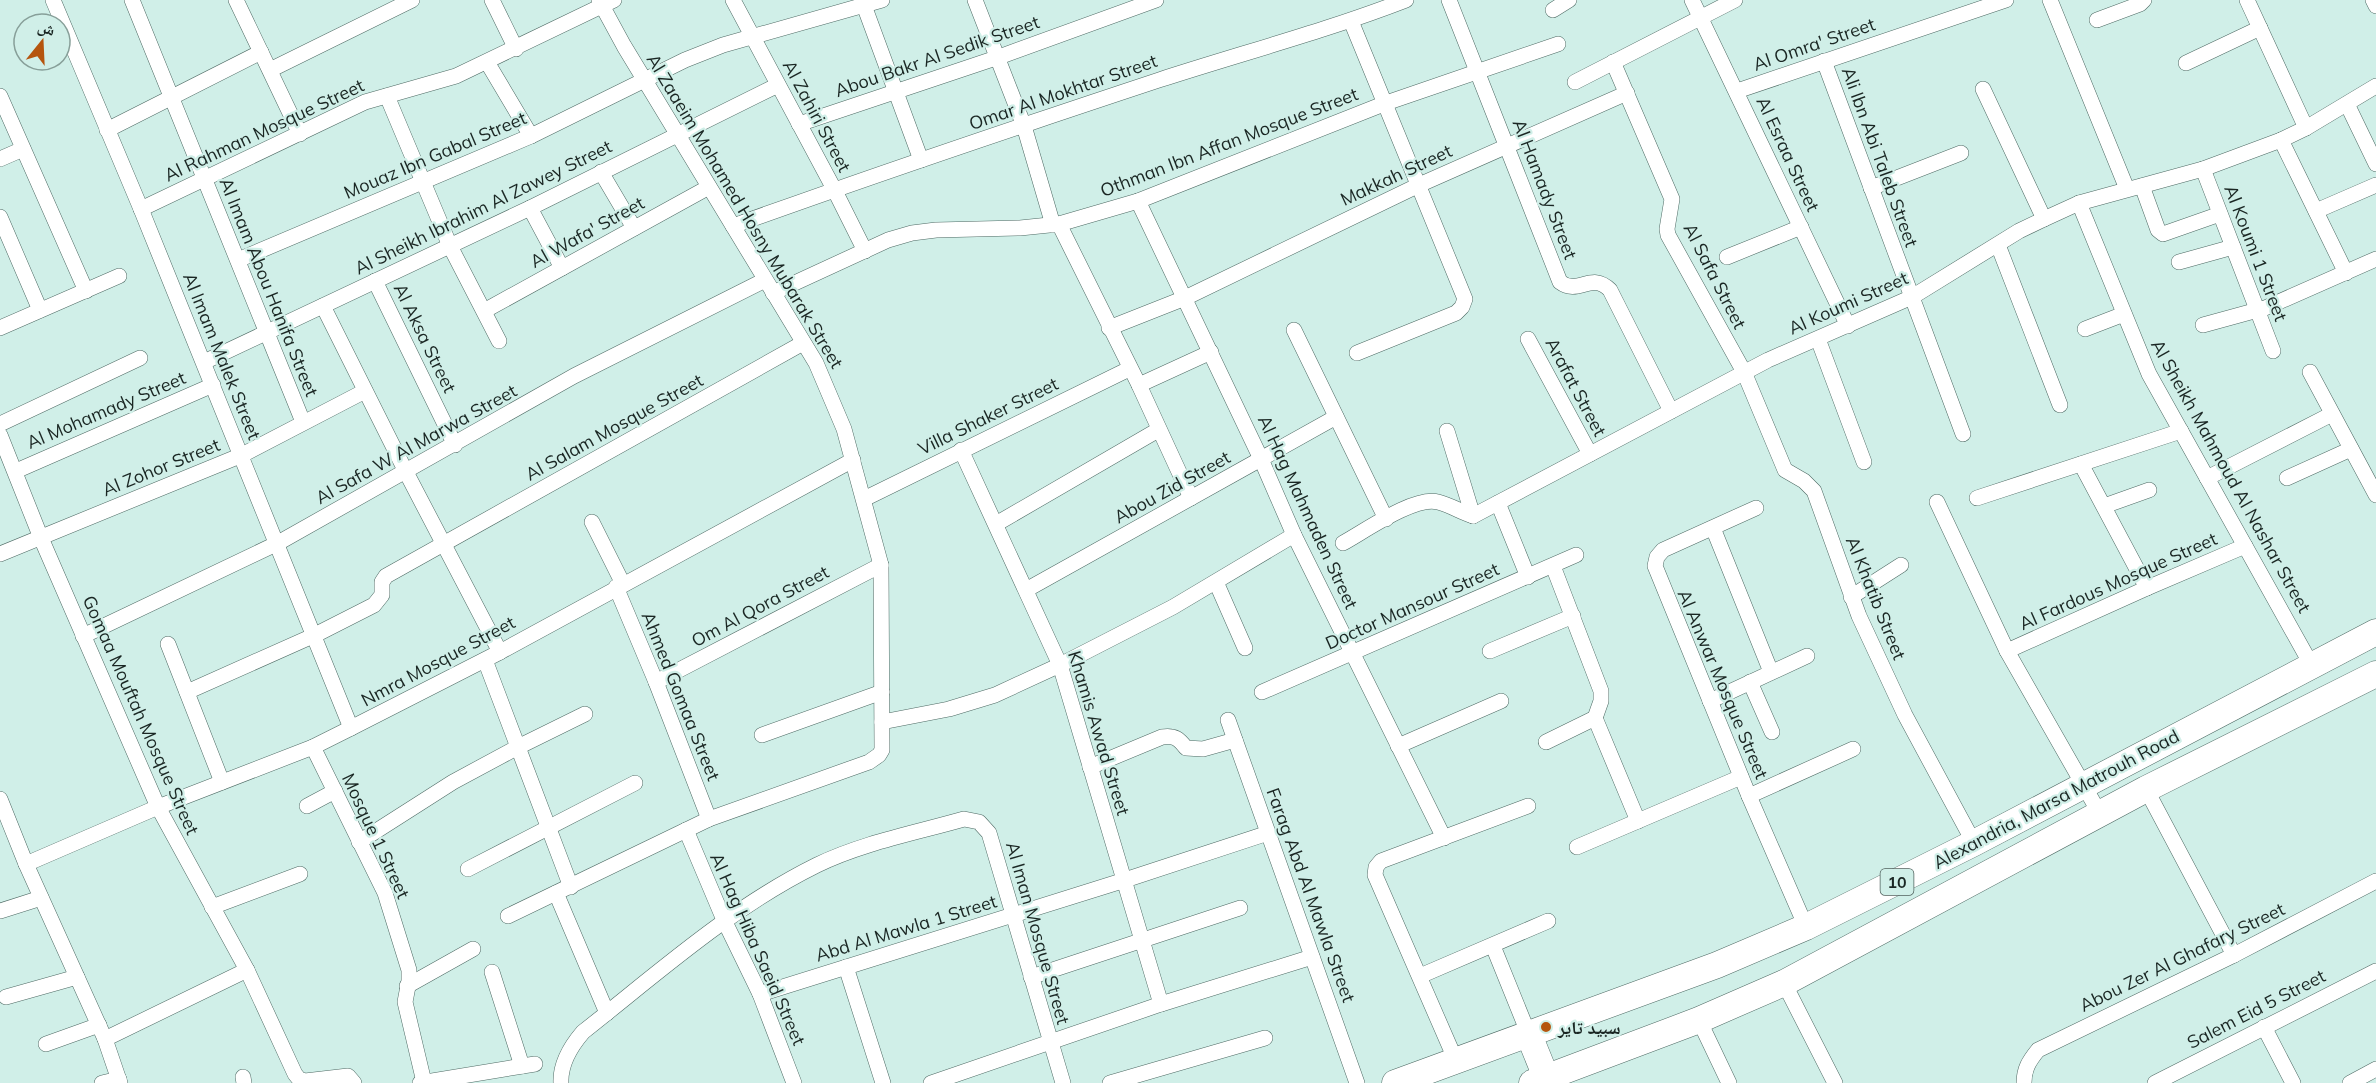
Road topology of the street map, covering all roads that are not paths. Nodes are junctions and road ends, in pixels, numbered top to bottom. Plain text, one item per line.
1 (52, 0) edge
2 (132, 0) edge
3 (236, 0) edge
4 (412, 0) edge
5 (492, 0) edge
6 (733, 0) edge
7 (882, 0) edge
8 (975, 0) edge
9 (1156, 0) edge
10 (1407, 0) edge
11 (1449, 0) edge
12 (1569, 0) edge
13 (1692, 0) edge
14 (1735, 0) edge
15 (2006, 0) edge
16 (2050, 0) edge
17 (2144, 0) edge
18 (2247, 0) edge
19 (2373, 0) edge
20 (605, 2) edge
21 (863, 3) edge
22 (1374, 6) edge
23 (2376, 6) edge
24 (1553, 10) dead end
25 (1700, 17) junction
26 (2097, 20) dead end
27 (1351, 21) junction
28 (2260, 28) junction
29 (752, 36) junction
30 (1558, 44) dead end
31 (516, 49) junction
32 (261, 52) junction
33 (999, 57) junction
34 (1824, 61) junction
35 (487, 62) junction
36 (1613, 62) junction
37 (2186, 63) dead end
38 (270, 70) junction
39 (1478, 71) junction
40 (645, 80) junction
41 (1575, 82) dead end
42 (778, 85) junction
43 (2376, 86) edge
44 (1983, 89) dead end
45 (896, 90) junction
46 (1737, 91) junction
47 (1627, 93) junction
48 (0, 96) edge
49 (387, 96) junction
50 (171, 98) junction
51 (1386, 103) junction
52 (2347, 104) junction
53 (799, 124) junction
54 (1024, 126) junction
55 (2306, 128) junction
56 (107, 130) junction
57 (300, 135) junction
58 (677, 135) junction
59 (531, 136) junction
60 (2282, 140) junction
61 (1508, 146) junction
62 (23, 148) junction
63 (1961, 153) dead end
64 (0, 159) edge
65 (921, 160) junction
66 (2376, 164) edge
67 (2203, 169) junction
68 (601, 172) junction
69 (204, 179) junction
70 (423, 181) junction
71 (1419, 185) junction
72 (2376, 185) edge
73 (709, 187) junction
74 (1872, 188) junction
75 (2135, 188) junction
76 (834, 189) junction
77 (1138, 201) junction
78 (2079, 203) junction
79 (530, 208) junction
80 (141, 209) junction
81 (2316, 211) junction
82 (2220, 214) junction
83 (0, 217) edge
84 (2044, 219) junction
85 (1056, 224) junction
86 (733, 226) junction
87 (1801, 226) junction
88 (634, 228) junction
89 (1998, 245) junction
90 (450, 246) junction
91 (2233, 248) junction
92 (865, 251) junction
93 (1727, 257) dead end
94 (2376, 258) edge
95 (238, 260) junction
96 (2179, 262) dead end
97 (562, 268) junction
98 (2346, 273) junction
99 (119, 276) dead end
100 (375, 281) junction
101 (769, 287) junction
102 (86, 291) junction
103 (1912, 297) junction
104 (1185, 298) junction
105 (322, 306) junction
106 (40, 310) junction
107 (2256, 310) junction
108 (484, 311) junction
109 (2124, 314) junction
110 (1848, 326) junction
111 (2203, 326) dead end
112 (0, 328) edge
113 (1109, 328) junction
114 (2085, 329) dead end
115 (1294, 330) dead end
116 (267, 332) junction
117 (1528, 339) dead end
118 (1818, 339) junction
119 (499, 341) dead end
120 (803, 343) junction
121 (2273, 351) dead end
122 (1211, 352) junction
123 (1357, 353) dead end
124 (140, 357) dead end
125 (204, 363) junction
126 (1129, 369) junction
127 (1744, 372) junction
128 (2310, 372) dead end
129 (213, 385) junction
130 (1138, 385) junction
131 (365, 391) junction
132 (2060, 405) dead end
133 (1671, 411) junction
134 (2332, 414) junction
135 (1336, 417) junction
136 (303, 422) junction
137 (0, 424) edge
138 (1158, 430) junction
139 (1447, 431) dead end
140 (2181, 431) junction
141 (0, 435) edge
142 (1963, 435) dead end
143 (455, 445) junction
144 (2351, 449) junction
145 (961, 450) junction
146 (1590, 454) junction
147 (242, 455) junction
148 (1261, 459) junction
149 (853, 460) junction
150 (1864, 462) dead end
151 (2081, 464) junction
152 (16, 471) junction
153 (405, 472) junction
154 (2207, 478) junction
155 (2287, 478) dead end
156 (2148, 490) dead end
157 (2376, 495) edge
158 (1191, 498) junction
159 (1977, 498) dead end
160 (864, 500) junction
161 (1937, 501) dead end
162 (1498, 503) junction
163 (2104, 506) junction
164 (1756, 508) dead end
165 (1473, 516) junction
166 (1386, 519) junction
167 (592, 522) dead end
168 (996, 524) junction
169 (1713, 528) junction
170 (1294, 535) junction
171 (41, 537) junction
172 (278, 543) junction
173 (1343, 543) dead end
174 (444, 545) junction
175 (2245, 546) junction
176 (0, 554) edge
177 (1576, 555) dead end
178 (881, 565) junction
179 (1901, 565) dead end
180 (1553, 566) junction
181 (1528, 577) junction
182 (1216, 582) junction
183 (620, 586) junction
184 (2146, 588) junction
185 (1026, 590) junction
186 (1851, 597) junction
187 (1573, 616) junction
188 (2376, 632) edge
189 (315, 635) junction
190 (83, 636) junction
191 (168, 644) dead end
192 (1245, 648) dead end
193 (1490, 651) dead end
194 (2007, 651) junction
195 (500, 652) junction
196 (1353, 654) junction
197 (1807, 656) dead end
198 (485, 660) junction
199 (1060, 665) junction
200 (2312, 666) junction
201 (1771, 672) junction
202 (2376, 674) edge
203 (656, 682) junction
204 (1750, 682) junction
205 (187, 692) junction
206 (882, 692) junction
207 (1262, 692) dead end
208 (1501, 701) dead end
209 (1710, 701) junction
210 (585, 714) dead end
211 (1594, 718) junction
212 (1228, 720) dead end
213 (882, 722) junction
214 (351, 728) junction
215 (1773, 732) dead end
216 (762, 735) dead end
217 (1235, 740) junction
218 (1546, 742) dead end
219 (1398, 746) junction
220 (313, 747) junction
221 (518, 747) junction
222 (1852, 749) dead end
223 (1090, 767) junction
224 (1741, 777) junction
225 (222, 782) junction
226 (635, 783) dead end
227 (2082, 785) junction
228 (2146, 789) junction
229 (335, 791) junction
230 (1749, 796) junction
231 (0, 799) edge
232 (307, 806) dead end
233 (1528, 806) dead end
234 (158, 807) junction
235 (2100, 814) junction
236 (709, 819) junction
237 (1638, 821) junction
238 (548, 828) junction
239 (686, 830) junction
240 (1268, 833) junction
241 (1444, 838) junction
242 (359, 842) junction
243 (1974, 843) junction
244 (1576, 847) dead end
245 (26, 864) junction
246 (468, 868) dead end
247 (300, 874) dead end
248 (1125, 880) junction
249 (2376, 881) edge
250 (571, 887) junction
251 (556, 893) junction
252 (41, 898) junction
253 (212, 907) junction
254 (1240, 908) dead end
255 (0, 911) edge
256 (508, 916) dead end
257 (1013, 916) junction
258 (724, 920) junction
259 (1548, 921) dead end
260 (1806, 927) junction
261 (1142, 940) junction
262 (1493, 946) junction
263 (473, 949) dead end
264 (2234, 955) junction
265 (1312, 957) junction
266 (846, 967) junction
267 (247, 970) junction
268 (2376, 971) edge
269 (492, 972) dead end
270 (1420, 976) junction
271 (77, 977) junction
272 (1031, 977) junction
273 (1784, 982) junction
274 (407, 986) junction
275 (760, 994) junction
276 (6, 997) dead end
277 (1161, 1004) junction
278 (607, 1013) junction
279 (1699, 1020) junction
280 (2264, 1027) junction
281 (102, 1032) junction
282 (1529, 1035) junction
283 (1265, 1038) dead end
284 (1050, 1042) junction
285 (46, 1044) dead end
286 (1456, 1061) junction
287 (2376, 1069) edge
288 (1539, 1080) edge
289 (120, 1081) edge
290 (102, 1083) edge
291 (354, 1083) edge
292 (422, 1083) edge
293 (561, 1083) edge
294 (794, 1083) edge
295 (883, 1083) edge
296 (931, 1083) edge
297 (1063, 1083) edge
298 (1110, 1083) edge
299 (1357, 1083) edge
300 (1395, 1083) edge
301 (1729, 1083) edge
302 (1835, 1083) edge
303 (2024, 1083) edge
304 (2155, 1083) edge
305 (2293, 1083) edge
306 (2350, 1083) edge

1 - 56 street, Al Imam Malek Street
2 - 50 street, Al Imam Abou Hanifa Street
3 - 32 street
4 - 38 street
5 - 31 street
6 - 29 street, Al Zahiri Street
7 - 21 street, Mouaz Ibn Gabal Street
8 - 33 street
9 - 33 street, Abou Bakr Al Sedik Street
10 - 22 street, Omar Al Mokhtar Street
11 - 39 street, Al Hamady Street
12 - 24 street
13 - 25 street, Al Esraa Street
14 - 25 street
15 - 34 street, Al Omra' Street
16 - 75 street
17 - 26 street
18 - 28 street
19 - 23 street
20 - 31 street, Al Rahman Mosque Street
20 - 40 street, Al Zaaeim Mohamed Hosny Mubarak Street
21 - 29 street, Mouaz Ibn Gabal Street
21 - 45 street
22 - 27 street, Omar Al Mokhtar Street
25 - 36 street
25 - 46 street, Al Esraa Street
27 - 51 street
27 - 54 street, Omar Al Mokhtar Street
28 - 37 street
28 - 55 street
29 - 40 street, Mouaz Ibn Gabal Street
29 - 42 street, Al Zahiri Street
30 - 39 street, Othman Ibn Affan Mosque Street
31 - 35 street, Al Rahman Mosque Street
32 - 38 street
32 - 50 street
33 - 45 street, Abou Bakr Al Sedik Street
33 - 54 street
34 - 46 street, Al Omra' Street
34 - 74 street, Ali Ibn Abi Taleb Street
35 - 49 street, Al Rahman Mosque Street
35 - 59 street
36 - 41 street
36 - 47 street, Al Safa Street
38 - 57 street
39 - 51 street, Othman Ibn Affan Mosque Street
39 - 61 street, Al Hamady Street
40 - 58 street, Al Zaaeim Mohamed Hosny Mubarak Street
40 - 59 street, Mouaz Ibn Gabal Street
42 - 53 street, Al Zahiri Street
42 - 58 street, Al Sheikh Ibrahim Al Zawey Street
43 - 52 street, Al Koumi Street
44 - 84 street
45 - 53 street, Abou Bakr Al Sedik Street
45 - 65 street
46 - 87 street, Al Esraa Street
47 - 61 street, Makkah Street
47 - 127 street, Al Safa Street
48 - 62 street
49 - 57 street, Al Rahman Mosque Street
49 - 70 street
50 - 56 street
50 - 69 street, Al Imam Abou Hanifa Street
51 - 71 street
51 - 77 street, Othman Ibn Affan Mosque Street
52 - 55 street, Al Koumi Street
52 - 66 street
53 - 76 street, Al Zahiri Street
54 - 65 street, Omar Al Mokhtar Street
54 - 85 street
55 - 60 street, Al Koumi Street
56 - 80 street, Al Imam Malek Street
57 - 69 street, Al Rahman Mosque Street
58 - 68 street, Al Sheikh Ibrahim Al Zawey Street
58 - 73 street, Al Zaaeim Mohamed Hosny Mubarak Street
59 - 70 street, Mouaz Ibn Gabal Street
60 - 67 street, Al Koumi Street
60 - 81 street
61 - 71 street, Makkah Street
61 - 133 street, Al Hamady Street
62 - 64 street
62 - 102 street
63 - 74 street
65 - 76 street, Omar Al Mokhtar Street
67 - 75 street, Al Koumi Street
67 - 82 street, Al Koumi 1 Street
68 - 79 street, Al Sheikh Ibrahim Al Zawey Street
68 - 88 street
69 - 80 street, Al Rahman Mosque Street
69 - 95 street, Al Imam Abou Hanifa Street
70 - 90 street
70 - 95 street, Mouaz Ibn Gabal Street
71 - 104 street, Makkah Street
71 - 123 street
72 - 81 street
73 - 86 street, Al Zaaeim Mohamed Hosny Mubarak Street
73 - 88 street, Al Wafa' Street
74 - 103 street, Ali Ibn Abi Taleb Street
75 - 78 street, Al Koumi Street
75 - 82 street
76 - 86 street, Omar Al Mokhtar Street
76 - 92 street, Al Zahiri Street
77 - 85 street, Othman Ibn Affan Mosque Street
77 - 104 street, Al Hag Mahmaden Street
78 - 84 street, Al Koumi Street
78 - 109 street, Al Sheikh Mahmoud Al Nashar Street
79 - 90 street, Al Sheikh Ibrahim Al Zawey Street
79 - 97 street
80 - 125 street, Al Imam Malek Street
81 - 98 street
82 - 91 street, Al Koumi 1 Street
83 - 106 street
84 - 89 street, Al Koumi Street
85 - 92 street, Othman Ibn Affan Mosque Street
85 - 113 street
86 - 101 street, Al Zaaeim Mohamed Hosny Mubarak Street
87 - 93 street
87 - 110 street, Al Esraa Street
88 - 97 street, Al Wafa' Street
89 - 103 street, Al Koumi Street
89 - 132 street
90 - 100 street, Al Sheikh Ibrahim Al Zawey Street
90 - 108 street
91 - 96 street
91 - 107 street, Al Koumi 1 Street
92 - 101 street, Othman Ibn Affan Mosque Street
94 - 98 street
95 - 116 street, Al Imam Abou Hanifa Street
97 - 108 street, Al Wafa' Street
98 - 107 street
99 - 102 street
100 - 105 street, Al Sheikh Ibrahim Al Zawey Street
100 - 143 street, Al Aksa Street
101 - 120 street, Al Zaaeim Mohamed Hosny Mubarak Street
101 - 143 street, Al Safa W Al Marwa Street
102 - 106 street
103 - 110 street, Al Koumi Street
103 - 142 street, Ali Ibn Abi Taleb Street
104 - 113 street, Makkah Street
104 - 122 street, Al Hag Mahmaden Street
105 - 116 street, Al Sheikh Ibrahim Al Zawey Street
105 - 131 street
106 - 112 street
107 - 111 street
107 - 121 street, Al Koumi 1 Street
108 - 119 street
109 - 114 street
109 - 140 street, Al Sheikh Mahmoud Al Nashar Street
110 - 118 street, Al Koumi Street
113 - 126 street
115 - 135 street
116 - 125 street, Al Sheikh Ibrahim Al Zawey Street
116 - 136 street, Al Imam Abou Hanifa Street
117 - 146 street, Arafat Street
118 - 127 street, Al Koumi Street
118 - 150 street
120 - 149 street, Al Zaaeim Mohamed Hosny Mubarak Street
120 - 174 street, Al Salam Mosque Street
122 - 130 street
122 - 148 street, Al Hag Mahmaden Street
124 - 137 street
125 - 129 street, Al Imam Malek Street
126 - 130 street
126 - 145 street, Villa Shaker Street
127 - 133 street, Al Koumi Street
127 - 186 street, Al Khatib Street
128 - 134 street
129 - 147 street, Al Imam Malek Street
129 - 152 street, Al Mohamady Street
130 - 138 street
131 - 136 street, Al Zohor Street
131 - 153 street
133 - 146 street, Al Koumi Street
134 - 144 street
134 - 154 street
135 - 148 street, Abou Zid Street
135 - 166 street
136 - 147 street, Al Zohor Street
138 - 158 street
138 - 168 street
139 - 165 street
140 - 151 street
140 - 154 street, Al Sheikh Mahmoud Al Nashar Street
141 - 152 street, Gomaa Mouftah Mosque Street
143 - 153 street, Al Safa W Al Marwa Street
144 - 155 street
144 - 157 street
145 - 160 street, Villa Shaker Street
145 - 168 street, Khamis Awad Street
146 - 162 street, Al Koumi Street
147 - 171 street, Al Zohor Street
147 - 172 street, Al Imam Malek Street
148 - 158 street, Abou Zid Street
148 - 170 street, Al Hag Mahmaden Street
149 - 160 street, Al Zaaeim Mohamed Hosny Mubarak Street
149 - 183 street, Nmra Mosque Street
151 - 159 street
151 - 163 street
152 - 171 street, Gomaa Mouftah Mosque Street
153 - 172 street, Al Safa W Al Marwa Street
153 - 174 street
154 - 175 street, Al Sheikh Mahmoud Al Nashar Street
156 - 163 street
158 - 185 street, Abou Zid Street
160 - 178 street, Al Zaaeim Mohamed Hosny Mubarak Street
161 - 194 street
162 - 165 street, Al Koumi Street
162 - 181 street
163 - 184 street
164 - 169 street, Al Anwar Mosque Street
165 - 166 street
166 - 173 street
167 - 183 street
168 - 185 street, Khamis Awad Street
169 - 201 street
169 - 209 street, Al Anwar Mosque Street
170 - 182 street
170 - 196 street, Al Hag Mahmaden Street
171 - 176 street, Al Zohor Street
171 - 190 street, Gomaa Mouftah Mosque Street
172 - 189 street, Al Imam Malek Street
172 - 190 street, Al Safa W Al Marwa Street
174 - 189 street, Al Salam Mosque Street
174 - 195 street
175 - 184 street, Al Fardous Mosque Street
175 - 200 street, Al Sheikh Mahmoud Al Nashar Street
177 - 180 street, Doctor Mansour Street
178 - 203 street, Om Al Qora Street
178 - 206 street, Al Zaaeim Mohamed Hosny Mubarak Street
179 - 186 street
180 - 181 street, Doctor Mansour Street
180 - 187 street
181 - 196 street, Doctor Mansour Street
182 - 192 street
182 - 199 street
183 - 195 street, Nmra Mosque Street
183 - 203 street, Ahmed Gomaa Street
184 - 194 street, Al Fardous Mosque Street
185 - 199 street, Khamis Awad Street
186 - 243 street, Al Khatib Street
187 - 193 street
187 - 211 street
188 - 200 main road, Alexandria, Marsa Matrouh Road / 10
189 - 205 street, Al Salam Mosque Street
189 - 214 street, Al Imam Malek Street
190 - 234 street, Gomaa Mouftah Mosque Street
191 - 205 street
194 - 227 street
195 - 198 street, Nmra Mosque Street
196 - 207 street, Doctor Mansour Street
196 - 219 street, Al Hag Mahmaden Street
197 - 201 street
198 - 214 street, Nmra Mosque Street
198 - 221 street
199 - 213 street
199 - 223 street, Khamis Awad Street
200 - 227 main road, Alexandria, Marsa Matrouh Road / 10
201 - 204 street
202 - 228 main road, Alexandria, Marsa Matrouh Road / 10
203 - 236 street, Ahmed Gomaa Street
204 - 209 street
204 - 215 street
205 - 225 street
206 - 213 street, Al Zaaeim Mohamed Hosny Mubarak Street
206 - 216 street
208 - 219 street
209 - 224 street, Al Anwar Mosque Street
210 - 221 street
211 - 218 street
211 - 237 street
212 - 217 street, Farag Abd Al Mawla Street
213 - 236 street, Al Zaaeim Mohamed Hosny Mubarak Street
214 - 220 street, Nmra Mosque Street
217 - 223 street
217 - 240 street, Farag Abd Al Mawla Street
219 - 241 street, Al Hag Mahmaden Street
220 - 225 street, Nmra Mosque Street
220 - 229 street, Mosque 1 Street
221 - 238 street
221 - 242 street
222 - 230 street
223 - 248 street, Khamis Awad Street
224 - 230 street, Al Anwar Mosque Street
224 - 237 street
225 - 234 street, Nmra Mosque Street
226 - 238 street
227 - 235 street
227 - 243 main road, Alexandria, Marsa Matrouh Road / 10
228 - 235 main road, Alexandria, Marsa Matrouh Road / 10
228 - 264 street
229 - 232 street
229 - 242 street, Mosque 1 Street
230 - 260 street, Al Anwar Mosque Street
231 - 245 street
233 - 241 street
234 - 245 street, Nmra Mosque Street
234 - 253 street, Gomaa Mouftah Mosque Street
235 - 273 main road, Alexandria, Marsa Matrouh Road / 10
236 - 239 street, Al Zaaeim Mohamed Hosny Mubarak Street
237 - 244 street
238 - 246 street
238 - 250 street
239 - 250 street, Al Zaaeim Mohamed Hosny Mubarak Street
239 - 258 street, Al Hag Hiba Saeid Street
240 - 248 street, Abd Al Mawla 1 Street
240 - 265 street, Farag Abd Al Mawla Street
241 - 270 street
242 - 274 street, Mosque 1 Street
243 - 260 main road, Alexandria, Marsa Matrouh Road / 10
245 - 252 street
247 - 253 street
248 - 257 street, Abd Al Mawla 1 Street
248 - 261 street, Khamis Awad Street
249 - 264 street, Abou Zer Al Ghafary Street
250 - 251 street, Al Zaaeim Mohamed Hosny Mubarak Street
251 - 256 street, Al Zaaeim Mohamed Hosny Mubarak Street
251 - 278 street
252 - 255 street
252 - 271 street
253 - 267 street, Gomaa Mouftah Mosque Street
254 - 261 street
257 - 258 street, Al Iman Mosque Street
257 - 266 street, Abd Al Mawla 1 Street
257 - 272 street, Al Iman Mosque Street
258 - 275 street, Al Hag Hiba Saeid Street
258 - 278 street, Al Iman Mosque Street
259 - 262 street
260 - 282 main road, Alexandria, Marsa Matrouh Road / 10
261 - 272 street
261 - 277 street, Khamis Awad Street
262 - 270 street
262 - 282 street
263 - 274 street
264 - 303 street, Abou Zer Al Ghafary Street
265 - 277 street
265 - 299 street, Farag Abd Al Mawla Street
266 - 275 street, Abd Al Mawla 1 Street
266 - 295 street
267 - 281 street
267 - 291 street, Gomaa Mouftah Mosque Street
268 - 280 street, Salem Eid 5 Street
269 - 292 street
270 - 286 street
271 - 276 street
271 - 281 street
272 - 284 street, Al Iman Mosque Street
273 - 279 main road, Alexandria, Marsa Matrouh Road / 10
273 - 302 street
274 - 292 street, Mosque 1 Street
275 - 294 street, Al Hag Hiba Saeid Street
277 - 284 street
278 - 293 street, Al Iman Mosque Street
279 - 288 main road, Alexandria, Marsa Matrouh Road / 10
279 - 301 street
280 - 304 street, Salem Eid 5 Street
280 - 305 street
281 - 285 street
281 - 289 street
282 - 286 main road, Alexandria, Marsa Matrouh Road / 10
282 - 288 main road
283 - 298 street
284 - 296 street
284 - 297 street, Al Iman Mosque Street
286 - 300 main road, Alexandria, Marsa Matrouh Road / 10
287 - 306 street
289 - 290 street

